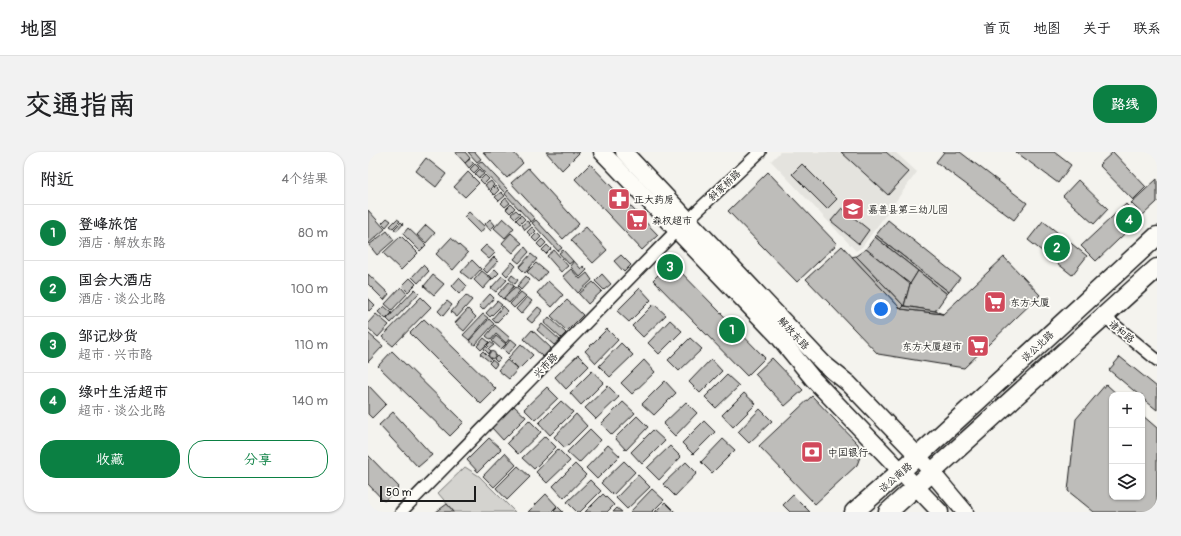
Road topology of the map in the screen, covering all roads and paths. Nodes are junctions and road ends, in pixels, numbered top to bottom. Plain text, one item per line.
1 (602, 152) edge
2 (624, 152) edge
3 (760, 152) edge
4 (683, 225) junction
5 (1157, 236) edge
6 (1157, 268) edge
7 (1105, 317) junction
8 (1157, 360) edge
9 (918, 456) junction
10 (901, 472) junction
11 (932, 472) junction
12 (916, 487) junction
13 (401, 512) edge
14 (854, 512) edge
15 (888, 512) edge
16 (940, 512) edge
17 (965, 512) edge

1 - 4 main road, 解放东路
2 - 4 main road, 解放东路
3 - 4 street, 斜家桥路
4 - 9 main road, 解放东路
4 - 10 main road, 解放东路
4 - 13 street, 兴市路
5 - 9 main road, 谈公北路
6 - 7 main road
7 - 8 street, 诸和路
7 - 11 main road
9 - 10 main road, 谈公南路
9 - 11 main road, 解放东路
10 - 12 main road, 解放东路
10 - 14 main road, 谈公南路
11 - 12 main road
11 - 17 main road, 解放东路
12 - 15 main road
12 - 16 main road, 解放东路

